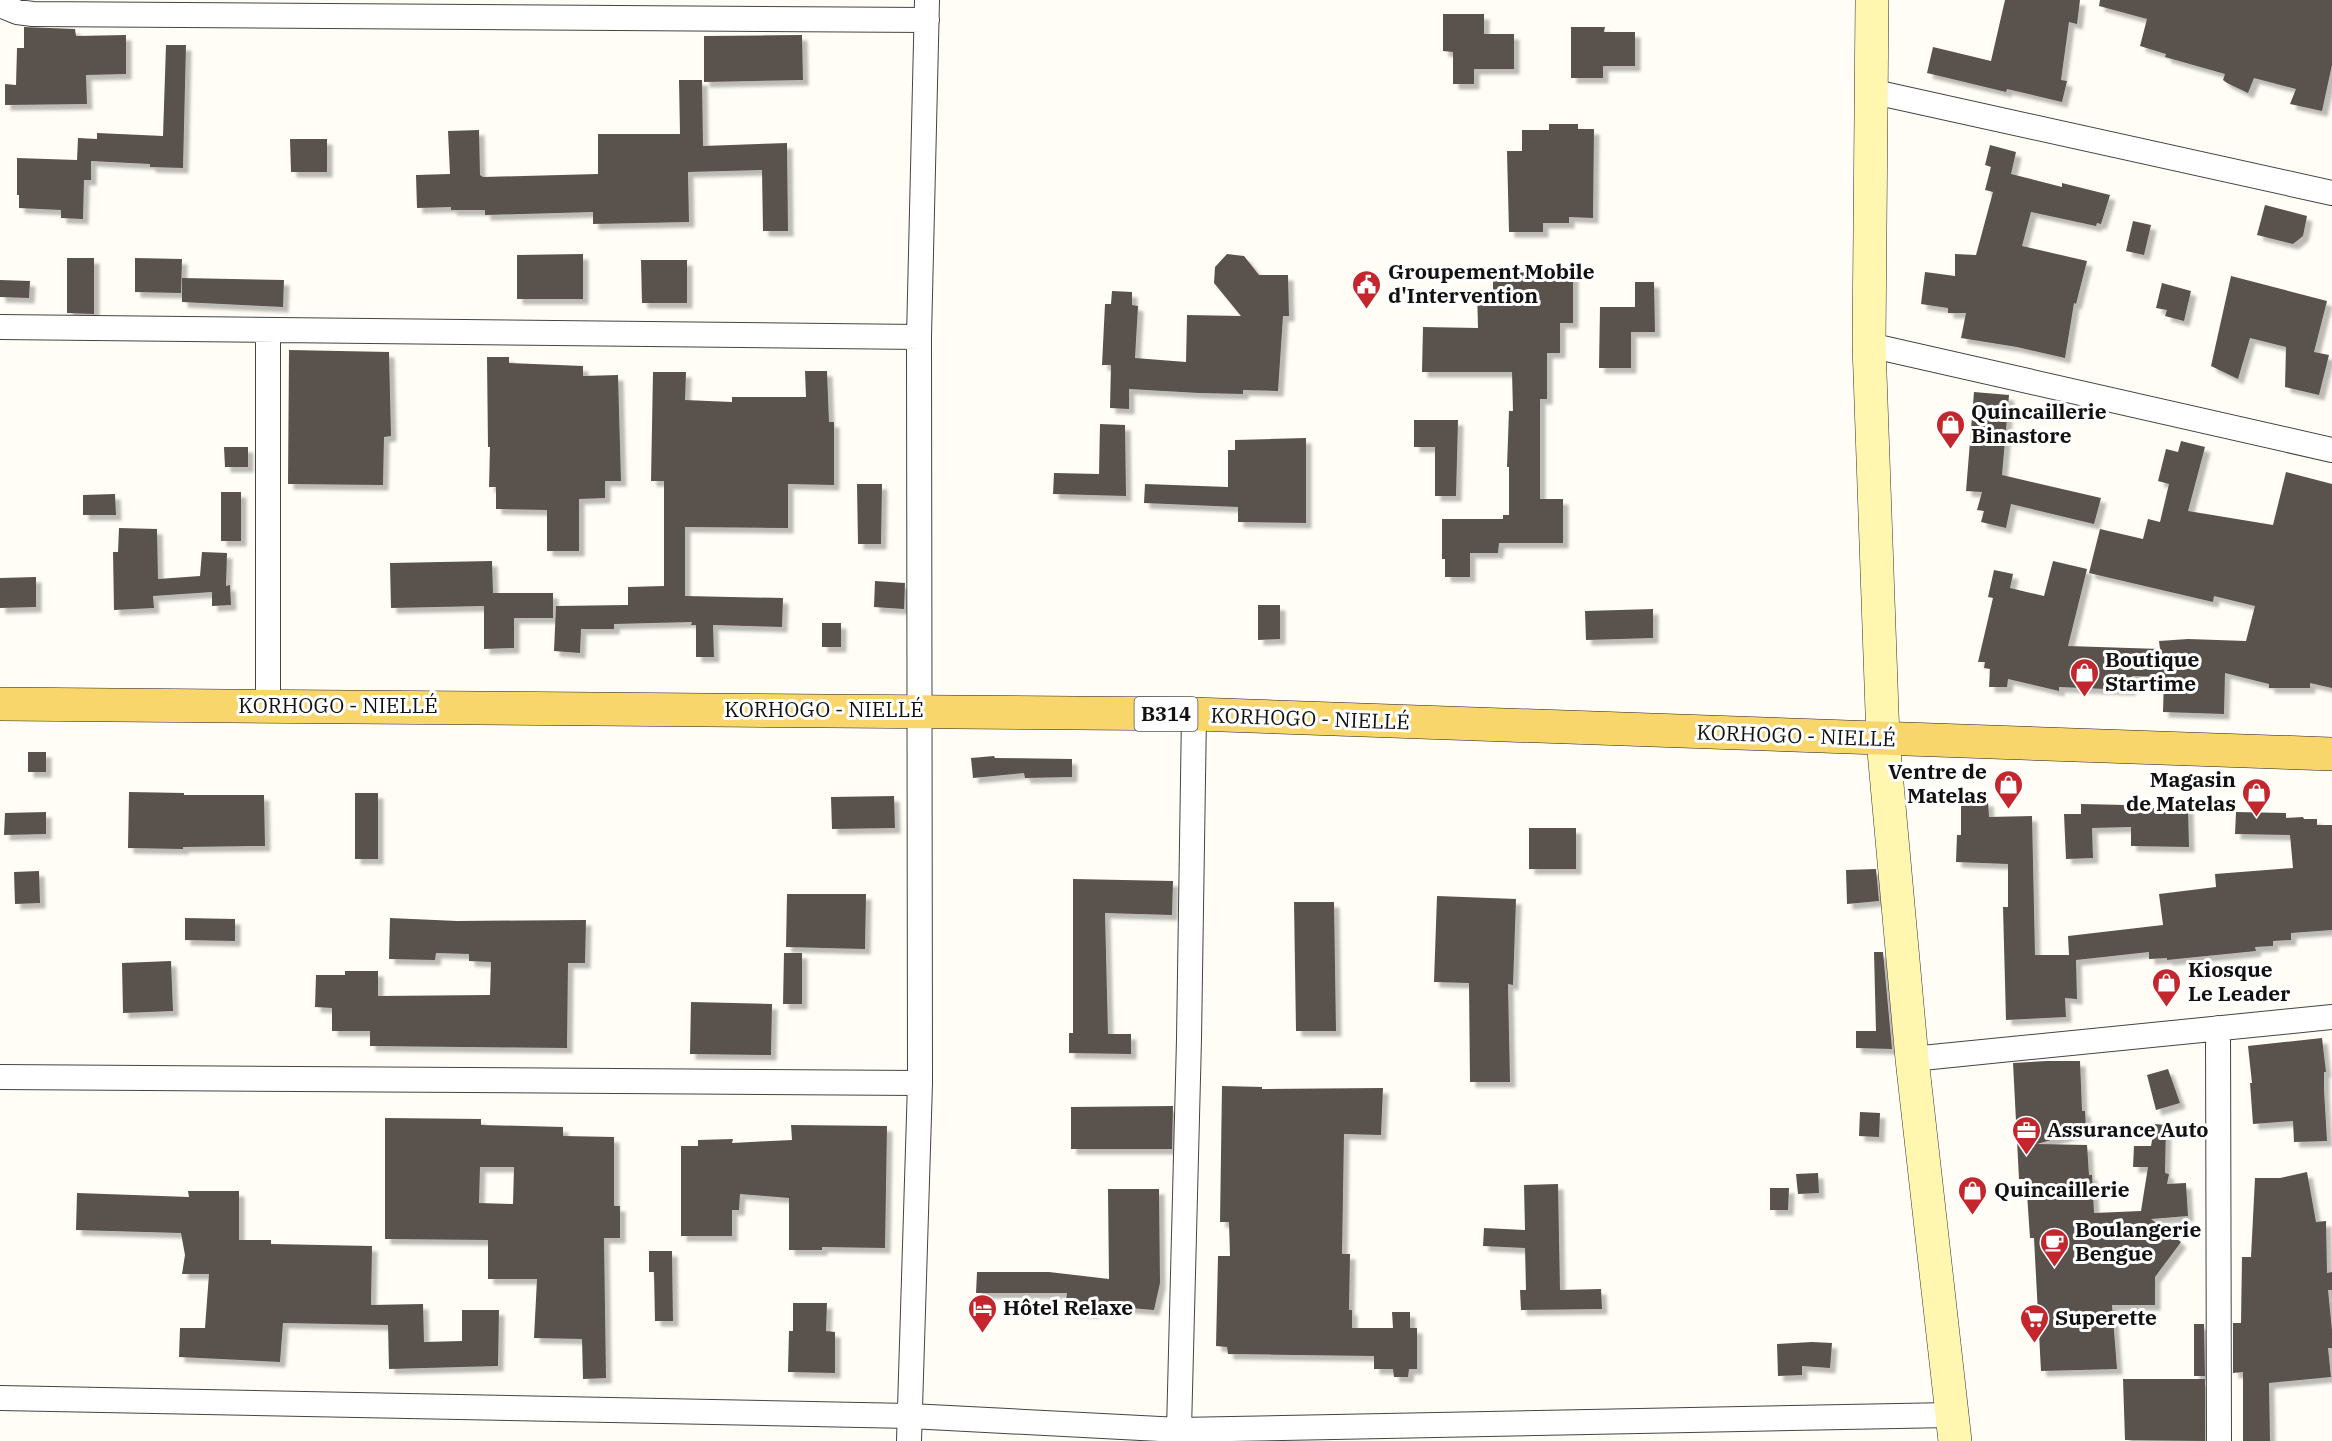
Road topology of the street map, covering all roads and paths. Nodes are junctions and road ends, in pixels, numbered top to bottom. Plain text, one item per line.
1 (1872, 0) edge
2 (0, 5) edge
3 (927, 10) edge
4 (1870, 91) junction
5 (2332, 193) edge
6 (0, 327) edge
7 (268, 330) junction
8 (919, 337) junction
9 (1869, 345) junction
10 (2332, 450) edge
11 (0, 704) edge
12 (268, 706) junction
13 (921, 711) junction
14 (1194, 714) junction
15 (1883, 740) junction
16 (2332, 754) edge
17 (2332, 1017) edge
18 (2218, 1028) junction
19 (1912, 1059) junction
20 (0, 1077) edge
21 (920, 1083) junction
22 (0, 1398) edge
23 (910, 1416) junction
24 (1953, 1428) edge
25 (1179, 1430) junction
26 (909, 1441) edge
27 (2219, 1441) edge

1 - 4 street
2 - 3 street
3 - 8 street
4 - 5 street
4 - 9 street
6 - 7 street
7 - 8 street
7 - 12 street
8 - 13 street
9 - 10 street
9 - 15 street
11 - 12 main road, KORHOGO - NIELLÉ / B314
12 - 13 main road, KORHOGO - NIELLÉ / B314
13 - 14 main road, KORHOGO - NIELLÉ / B314
13 - 21 street
14 - 15 main road, KORHOGO - NIELLÉ / B314
14 - 25 street
15 - 16 main road, KORHOGO - NIELLÉ / B314
15 - 19 street
17 - 18 street
18 - 19 street
18 - 27 street
19 - 24 street
20 - 21 street
21 - 23 street
22 - 23 street
23 - 25 street
23 - 26 street
24 - 25 street

